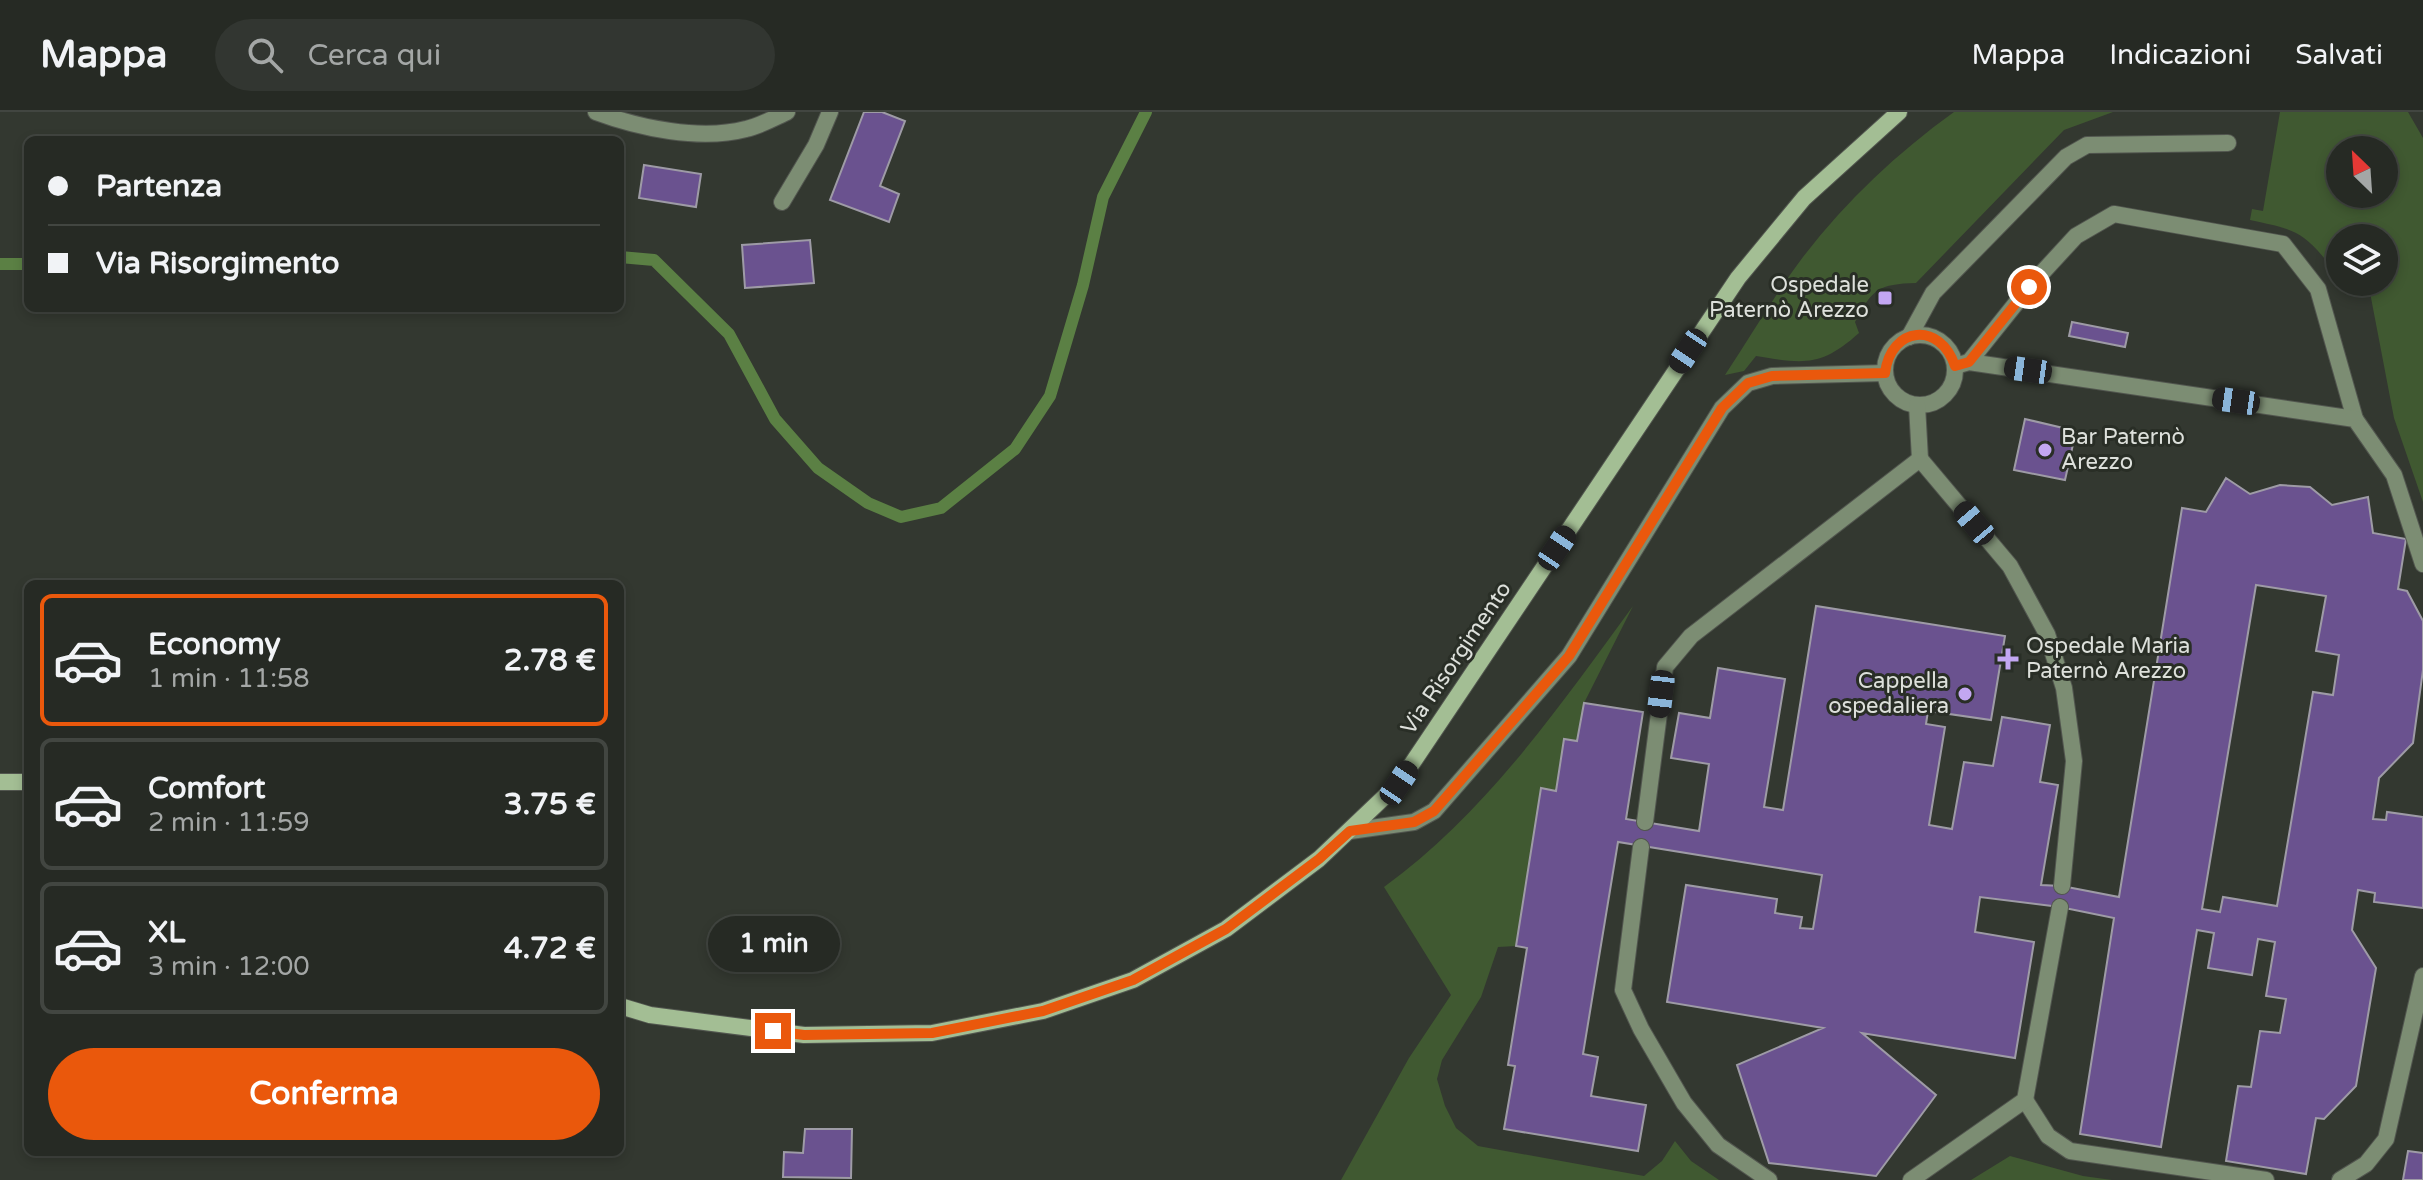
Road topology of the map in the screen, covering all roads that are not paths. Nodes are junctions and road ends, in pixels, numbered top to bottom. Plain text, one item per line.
1 (596, 112) edge
2 (787, 112) edge
3 (830, 112) edge
4 (1899, 112) edge
5 (2228, 143) dead end
6 (782, 202) dead end
7 (1909, 337) junction
8 (1962, 364) junction
9 (1885, 373) junction
10 (1917, 405) junction
11 (2355, 419) junction
12 (1920, 459) junction
13 (2423, 564) edge
14 (0, 782) edge
15 (24, 782) edge
16 (1645, 822) dead end
17 (1350, 831) junction
18 (1641, 847) dead end
19 (2062, 886) dead end
20 (2060, 907) dead end
21 (2423, 976) edge
22 (624, 1007) edge
23 (2025, 1100) junction
24 (1769, 1180) edge
25 (1911, 1180) edge
26 (2266, 1180) edge
27 (2340, 1180) edge

1 - 2 lane
3 - 6 lane
4 - 17 main road, Via Risorgimento
5 - 7 lane
7 - 8 lane
7 - 9 lane
8 - 10 lane
8 - 11 lane
8 - 11 lane
9 - 10 lane
9 - 17 lane
10 - 12 lane
11 - 13 lane
12 - 16 lane
12 - 19 lane
14 - 15 main road
17 - 22 main road, Via Risorgimento
18 - 24 lane
20 - 23 lane
21 - 27 lane
23 - 25 lane
23 - 26 lane

